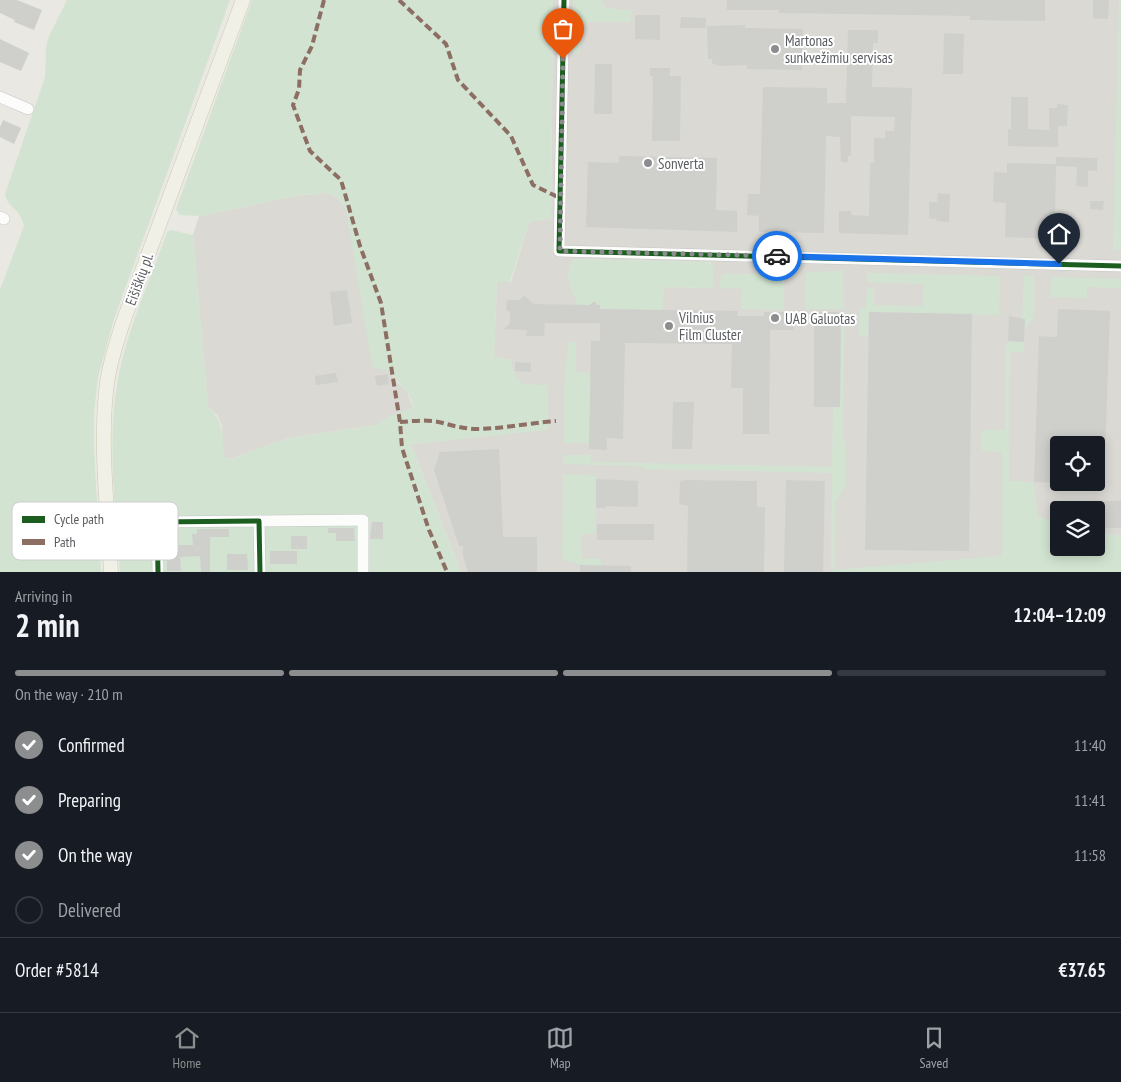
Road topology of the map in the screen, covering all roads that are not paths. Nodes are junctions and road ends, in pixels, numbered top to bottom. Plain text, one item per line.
1 (243, 0) edge
2 (564, 0) edge
3 (0, 97) edge
4 (28, 109) dead end
5 (1121, 266) edge
6 (107, 502) edge
7 (259, 521) junction
8 (178, 522) edge
9 (260, 572) edge
10 (363, 572) edge

1 - 6 main road, Eišiškių pl.
2 - 5 street
3 - 4 street
7 - 8 street
7 - 9 street
7 - 10 street

